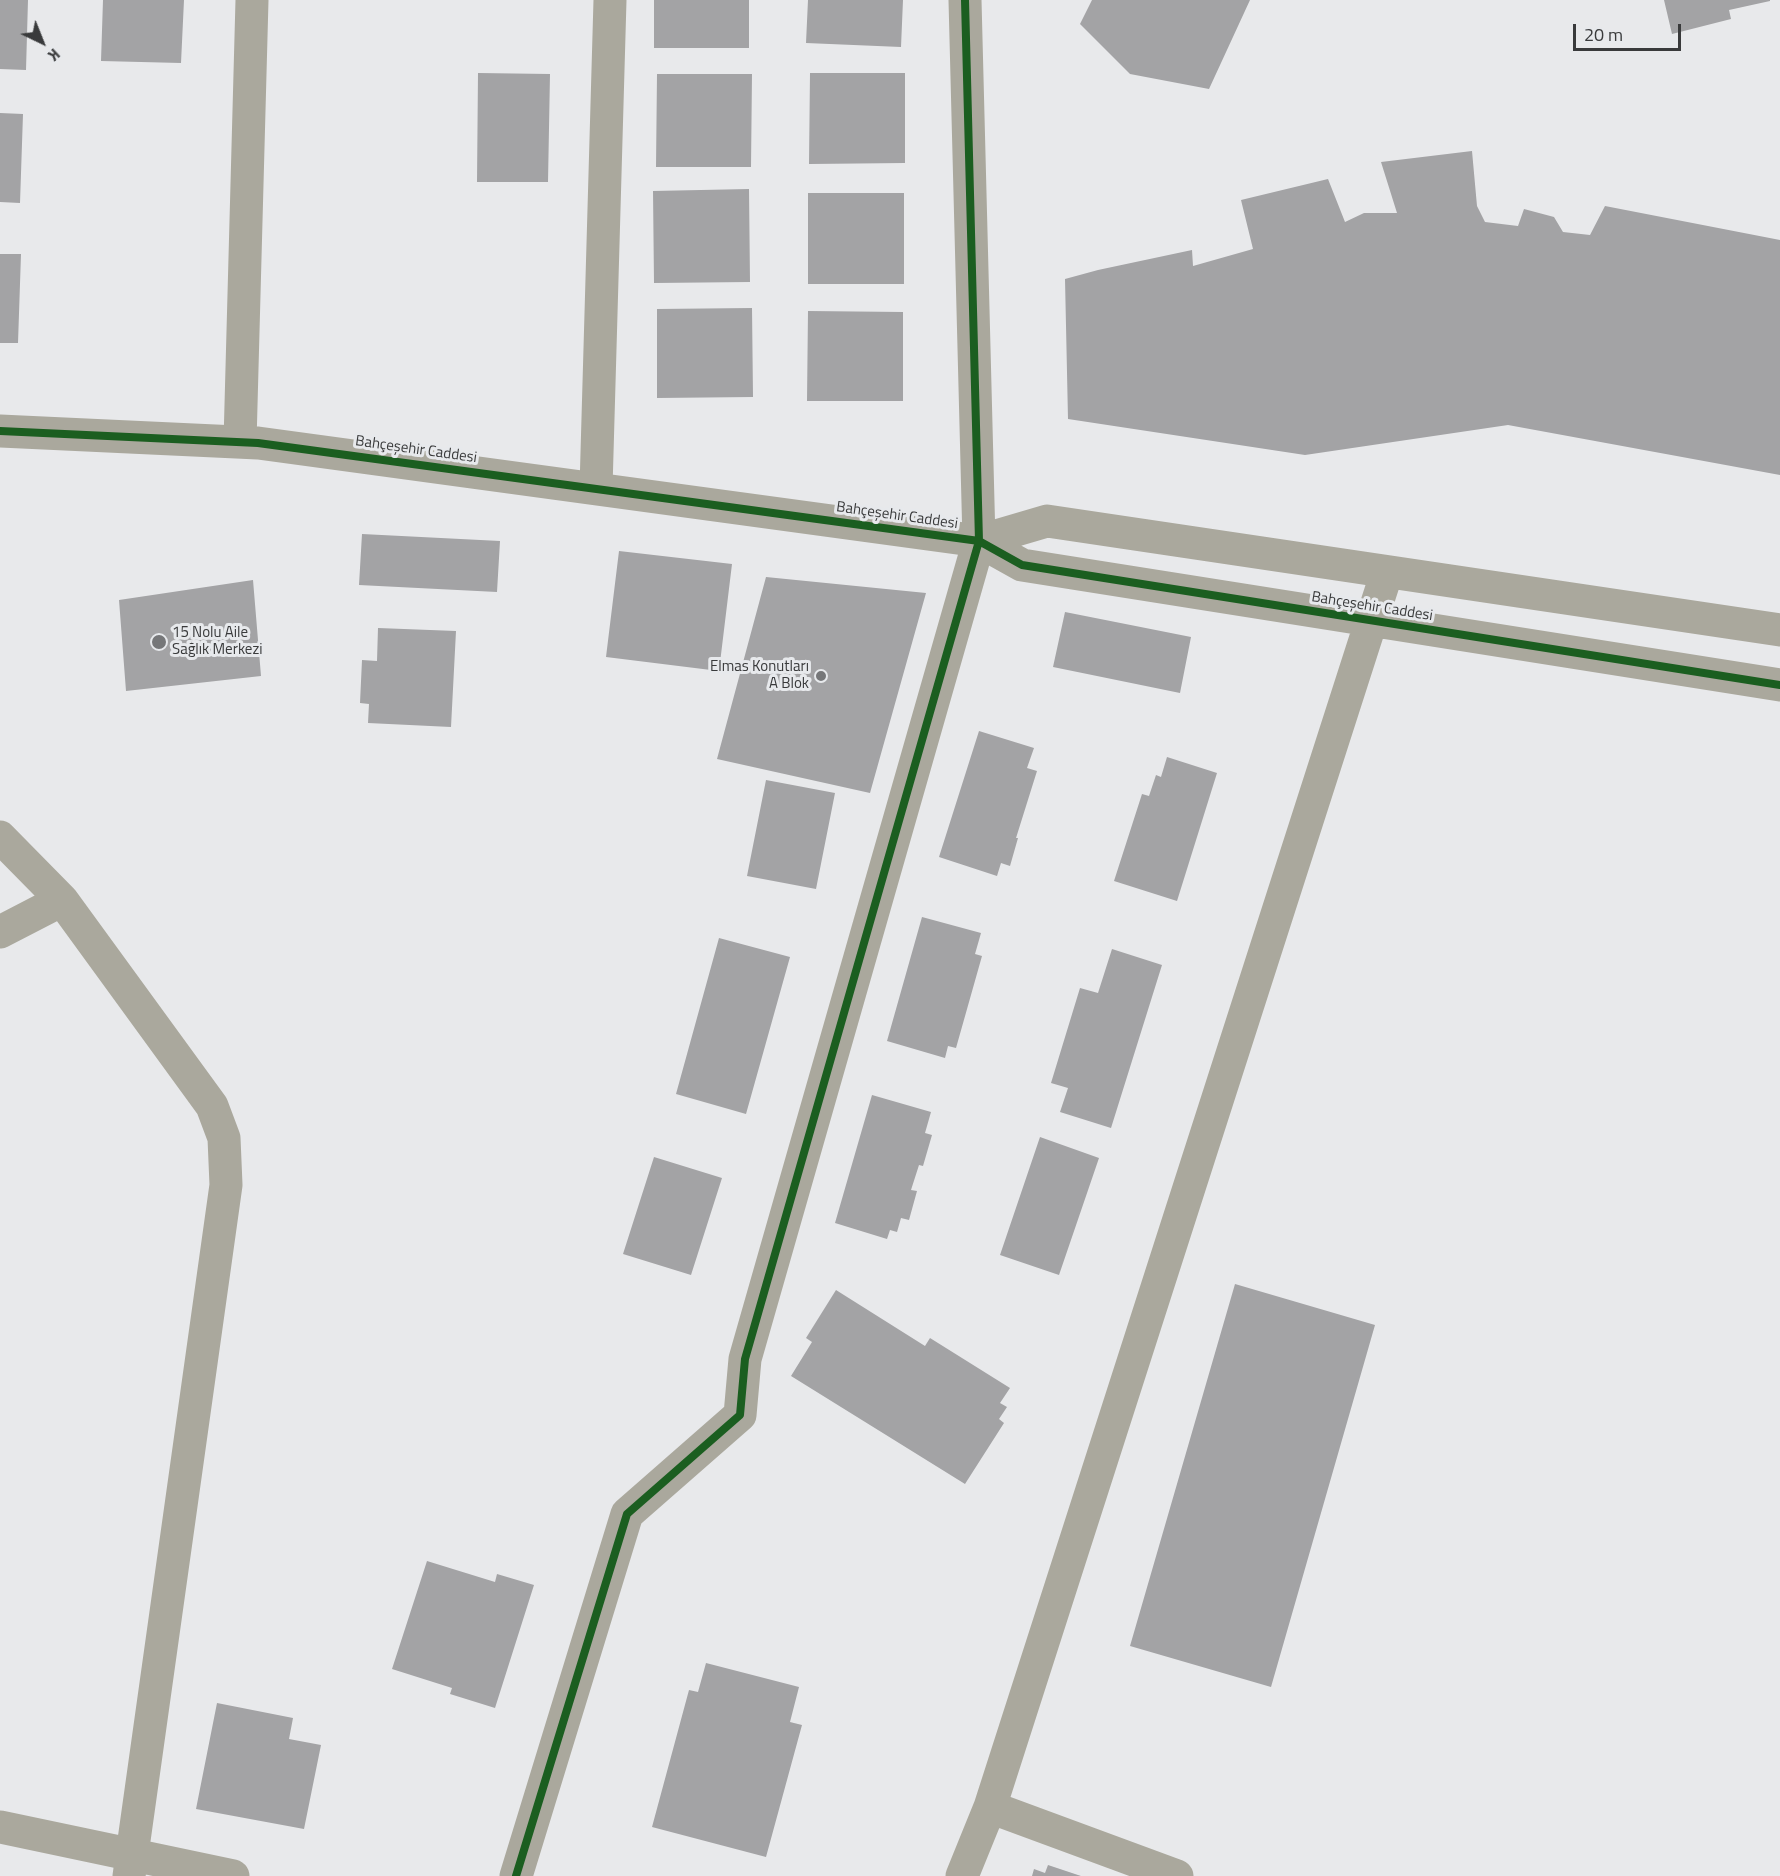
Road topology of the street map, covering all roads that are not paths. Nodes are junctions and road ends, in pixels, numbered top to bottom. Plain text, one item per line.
1 (252, 0) edge
2 (610, 0) edge
3 (964, 0) edge
4 (0, 431) edge
5 (240, 442) junction
6 (596, 488) junction
7 (979, 540) junction
8 (1387, 572) junction
9 (1371, 620) junction
10 (1780, 630) edge
11 (1780, 686) edge
12 (0, 837) edge
13 (62, 900) junction
14 (0, 932) edge
15 (990, 1807) junction
16 (0, 1827) edge
17 (130, 1865) edge
18 (233, 1876) edge
19 (516, 1876) edge
20 (962, 1876) edge
21 (1178, 1876) edge

1 - 5 street
2 - 6 street
3 - 7 street
4 - 5 street, Bahçeşehir Caddesi
5 - 6 street, Bahçeşehir Caddesi
6 - 7 street, Bahçeşehir Caddesi
7 - 8 street, Bahçeşehir Caddesi
7 - 9 street, Bahçeşehir Caddesi
7 - 19 street
8 - 9 street
8 - 10 street, Bahçeşehir Caddesi
9 - 11 street, Bahçeşehir Caddesi
9 - 15 street
12 - 13 street
13 - 14 street
13 - 17 street
15 - 20 street
15 - 21 street
16 - 17 street
17 - 18 street

